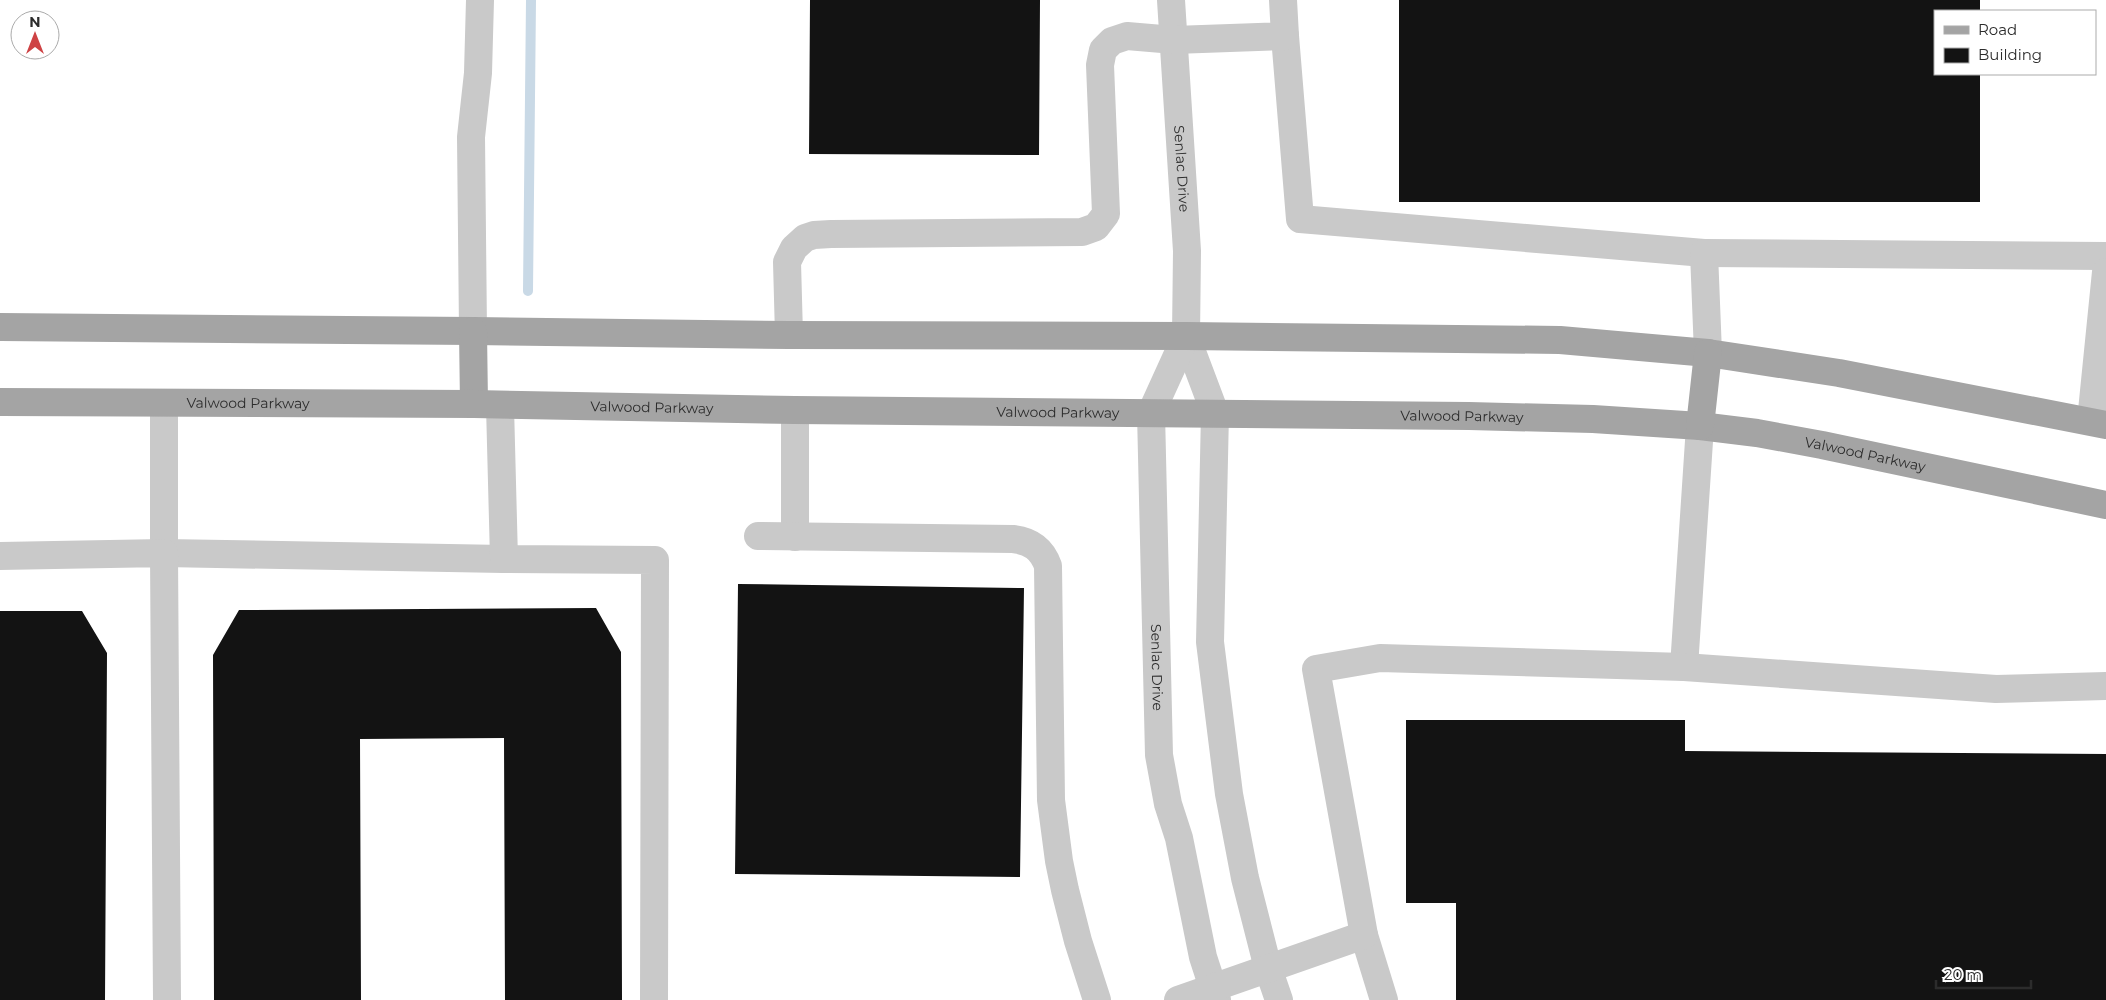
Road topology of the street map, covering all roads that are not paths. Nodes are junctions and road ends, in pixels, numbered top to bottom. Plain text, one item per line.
1 (480, 0) edge
2 (1171, 0) edge
3 (1283, 0) edge
4 (1285, 36) junction
5 (1174, 40) junction
6 (1704, 252) junction
7 (2106, 256) edge
8 (2106, 272) edge
9 (0, 327) edge
10 (473, 331) junction
11 (789, 335) junction
12 (1186, 336) junction
13 (1708, 353) junction
14 (0, 402) edge
15 (164, 404) junction
16 (487, 405) junction
17 (795, 410) junction
18 (1151, 413) junction
19 (1214, 413) junction
20 (2099, 423) edge
21 (1700, 426) junction
22 (2106, 506) edge
23 (758, 536) dead end
24 (795, 537) junction
25 (164, 553) junction
26 (0, 556) edge
27 (504, 559) junction
28 (1684, 667) junction
29 (2106, 686) edge
30 (1364, 935) junction
31 (1268, 968) junction
32 (1215, 994) edge
33 (167, 1000) edge
34 (654, 1000) edge
35 (1097, 1000) edge
36 (1178, 1000) edge
37 (1279, 1000) edge
38 (1384, 1000) edge

1 - 10 street
2 - 5 street, Senlac Drive
3 - 4 street
4 - 5 street
4 - 6 street
5 - 11 street
5 - 12 street, Senlac Drive
6 - 7 street
6 - 13 street
8 - 20 street
9 - 10 main road
10 - 11 main road
10 - 16 main road
11 - 12 main road
12 - 13 main road
12 - 18 street, Senlac Drive
12 - 19 street, Senlac Drive
13 - 20 main road
13 - 21 main road
14 - 15 main road, Valwood Parkway
15 - 16 main road, Valwood Parkway
15 - 25 street
16 - 17 main road, Valwood Parkway
16 - 27 street
17 - 18 main road, Valwood Parkway
17 - 24 street
18 - 19 main road, Valwood Parkway
18 - 32 street, Senlac Drive
19 - 21 main road, Valwood Parkway
19 - 31 street, Senlac Drive
21 - 22 main road, Valwood Parkway
21 - 28 street
23 - 24 street
24 - 35 street
25 - 26 street
25 - 27 street
25 - 33 street
27 - 34 street
28 - 29 street
28 - 30 street
30 - 31 street
30 - 38 street
31 - 32 street
31 - 37 street, Senlac Drive
32 - 36 street

